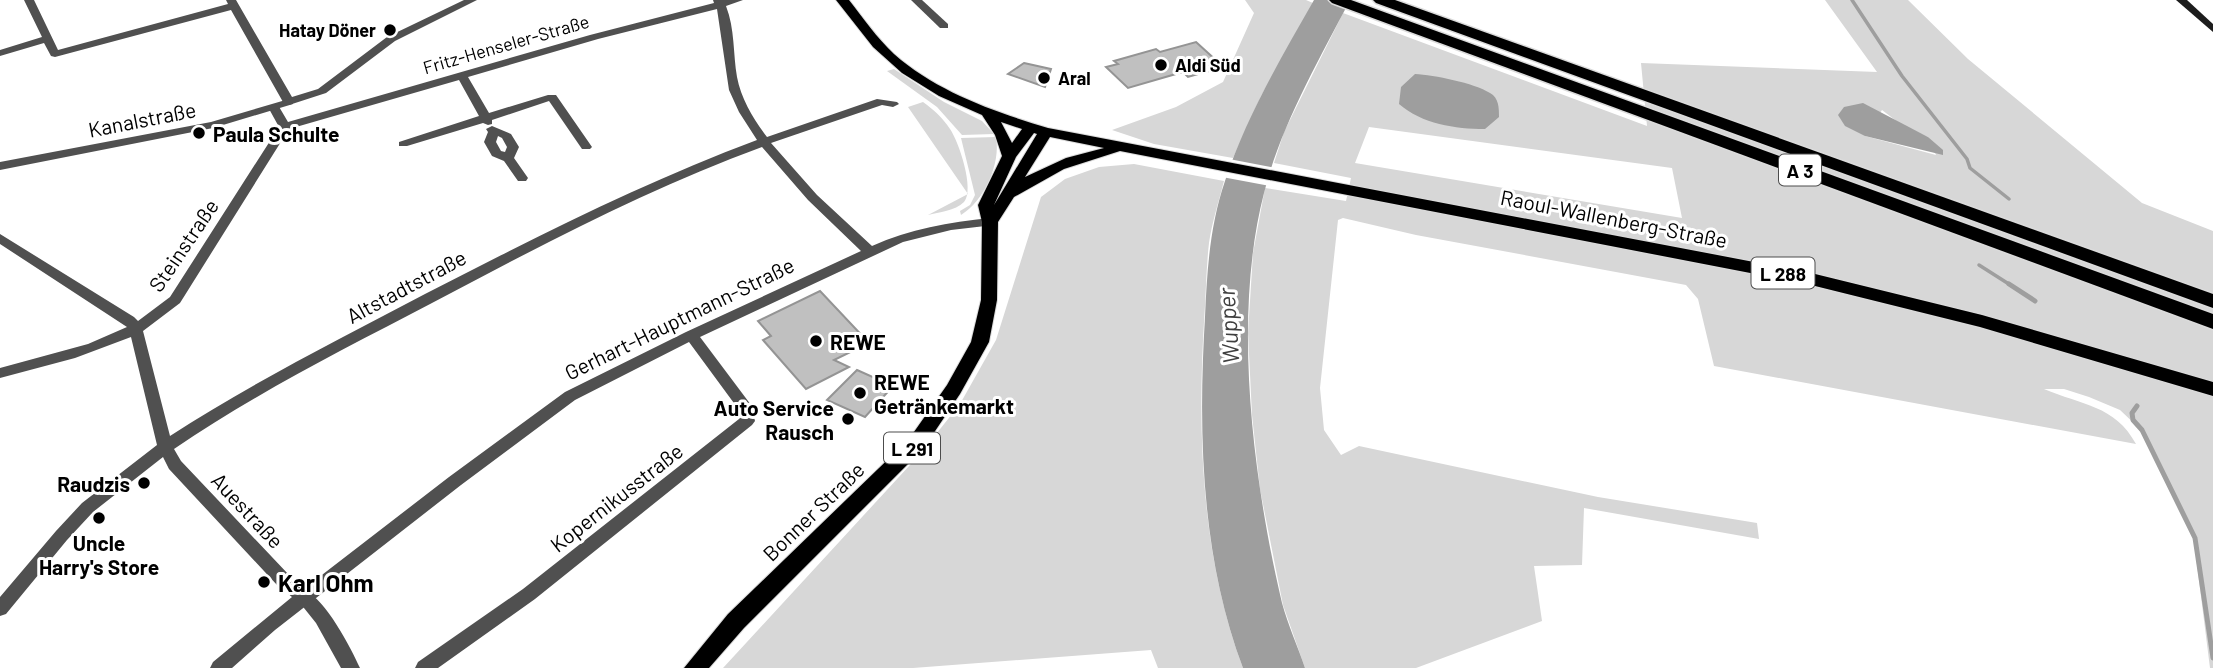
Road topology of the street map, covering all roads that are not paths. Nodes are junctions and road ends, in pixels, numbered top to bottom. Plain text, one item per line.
1 (29, 0) edge
2 (472, 0) edge
3 (738, 0) edge
4 (842, 0) edge
5 (916, 0) edge
6 (1337, 0) edge
7 (2181, 0) edge
8 (719, 2) edge
9 (233, 3) edge
10 (1387, 8) edge
11 (944, 26) dead end
12 (2213, 29) edge
13 (49, 44) junction
14 (0, 53) edge
15 (462, 76) junction
16 (289, 102) junction
17 (893, 104) dead end
18 (274, 107) junction
19 (986, 110) junction
20 (490, 125) junction
21 (285, 127) junction
22 (1038, 130) junction
23 (766, 142) junction
24 (403, 144) dead end
25 (586, 147) dead end
26 (1122, 148) junction
27 (1009, 156) junction
28 (0, 166) edge
29 (522, 178) dead end
30 (1008, 194) junction
31 (990, 222) junction
32 (0, 238) edge
33 (869, 251) junction
34 (2213, 300) edge
35 (2213, 322) edge
36 (136, 329) junction
37 (691, 335) junction
38 (0, 373) edge
39 (2213, 389) edge
40 (165, 447) junction
41 (305, 598) junction
42 (0, 609) edge
43 (219, 668) edge
44 (351, 668) edge
45 (425, 668) edge
46 (695, 668) edge

1 - 13 street
2 - 16 street
3 - 8 street, Fritz-Henseler-Straße
4 - 19 main road, L 288
5 - 11 street
6 - 10 highway, A 3
7 - 12 main road
8 - 15 street, Fritz-Henseler-Straße
8 - 23 street
9 - 13 street
9 - 16 street
10 - 34 highway, A 3
10 - 35 highway, A 3
13 - 14 street
15 - 20 street
15 - 21 street, Fritz-Henseler-Straße
16 - 18 street, Kanalstraße
17 - 23 street, Altstadtstraße
18 - 21 street
18 - 28 street, Kanalstraße
19 - 22 main road, L 288
19 - 27 main road
20 - 24 street
20 - 25 street
20 - 29 street
21 - 36 street, Steinstraße
22 - 26 main road, L 288
22 - 27 main road, Bonner Straße / L 291
22 - 30 main road
23 - 33 street
23 - 40 street, Altstadtstraße
26 - 30 main road
26 - 39 main road, Raoul-Wallenberg-Straße / L 288
27 - 31 main road, Bonner Straße / L 291
30 - 31 main road
31 - 33 street, Gerhart-Hauptmann-Straße
31 - 46 main road, Bonner Straße / L 291
32 - 36 street
33 - 37 street, Gerhart-Hauptmann-Straße
36 - 38 street, Steinstraße
36 - 40 street
37 - 41 street, Gerhart-Hauptmann-Straße
37 - 45 street, Kopernikusstraße
40 - 41 street, Auestraße
40 - 42 street, Altstadtstraße
41 - 43 street, Gerhart-Hauptmann-Straße
41 - 44 street, Auestraße

